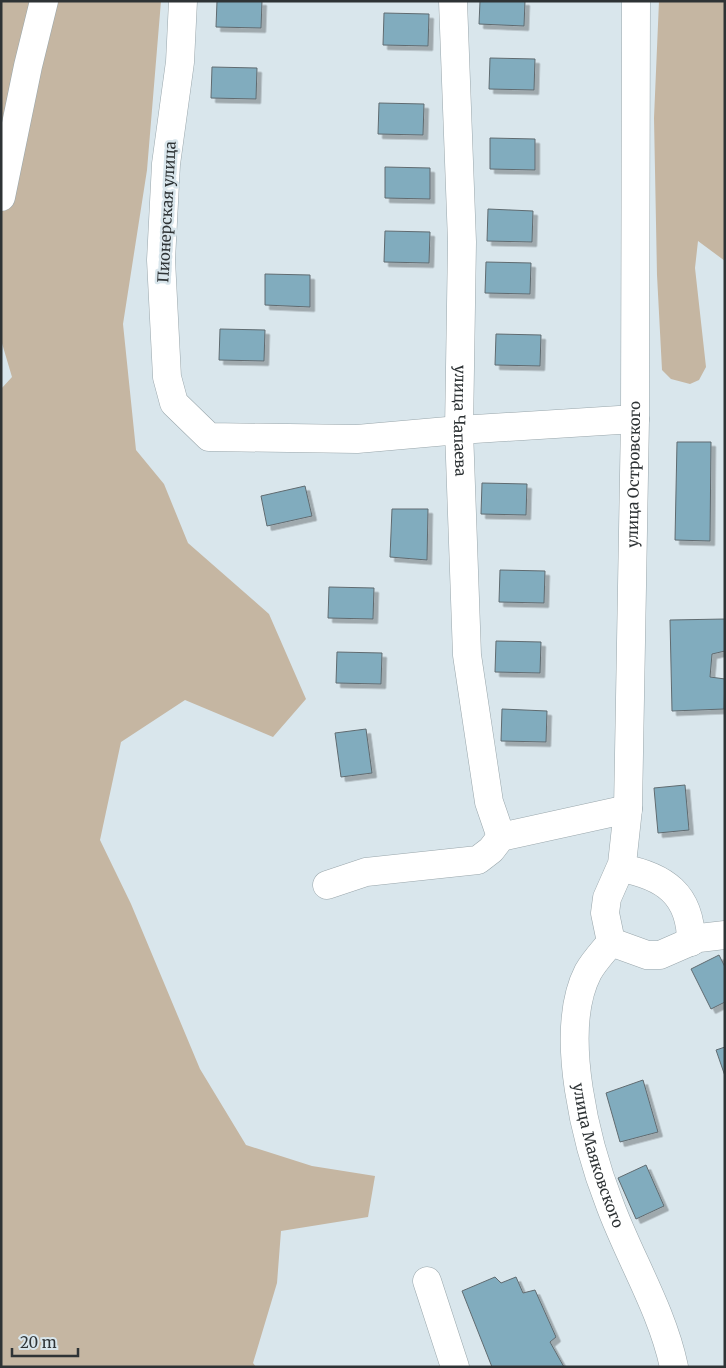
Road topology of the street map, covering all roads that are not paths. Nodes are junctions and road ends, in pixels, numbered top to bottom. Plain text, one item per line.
1 (44, 1) edge
2 (183, 1) edge
3 (453, 1) edge
4 (636, 1) edge
5 (1, 197) edge
6 (634, 419) junction
7 (459, 430) junction
8 (628, 809) junction
9 (501, 837) junction
10 (621, 868) junction
11 (327, 885) dead end
12 (725, 935) edge
13 (611, 942) junction
14 (691, 942) junction
15 (427, 1281) dead end
16 (455, 1367) edge
17 (674, 1367) edge

1 - 5 street
2 - 7 street, Пионерская улица
3 - 7 street, улица Чапаева
4 - 6 street, улица Островского
6 - 7 street
6 - 8 street, улица Островского
7 - 9 street, улица Чапаева
8 - 9 street
8 - 10 street, улица Островского
9 - 11 street
10 - 13 street, улица Островского
10 - 14 street
12 - 14 street
13 - 14 street
13 - 17 street, улица Маяковского
15 - 16 street

